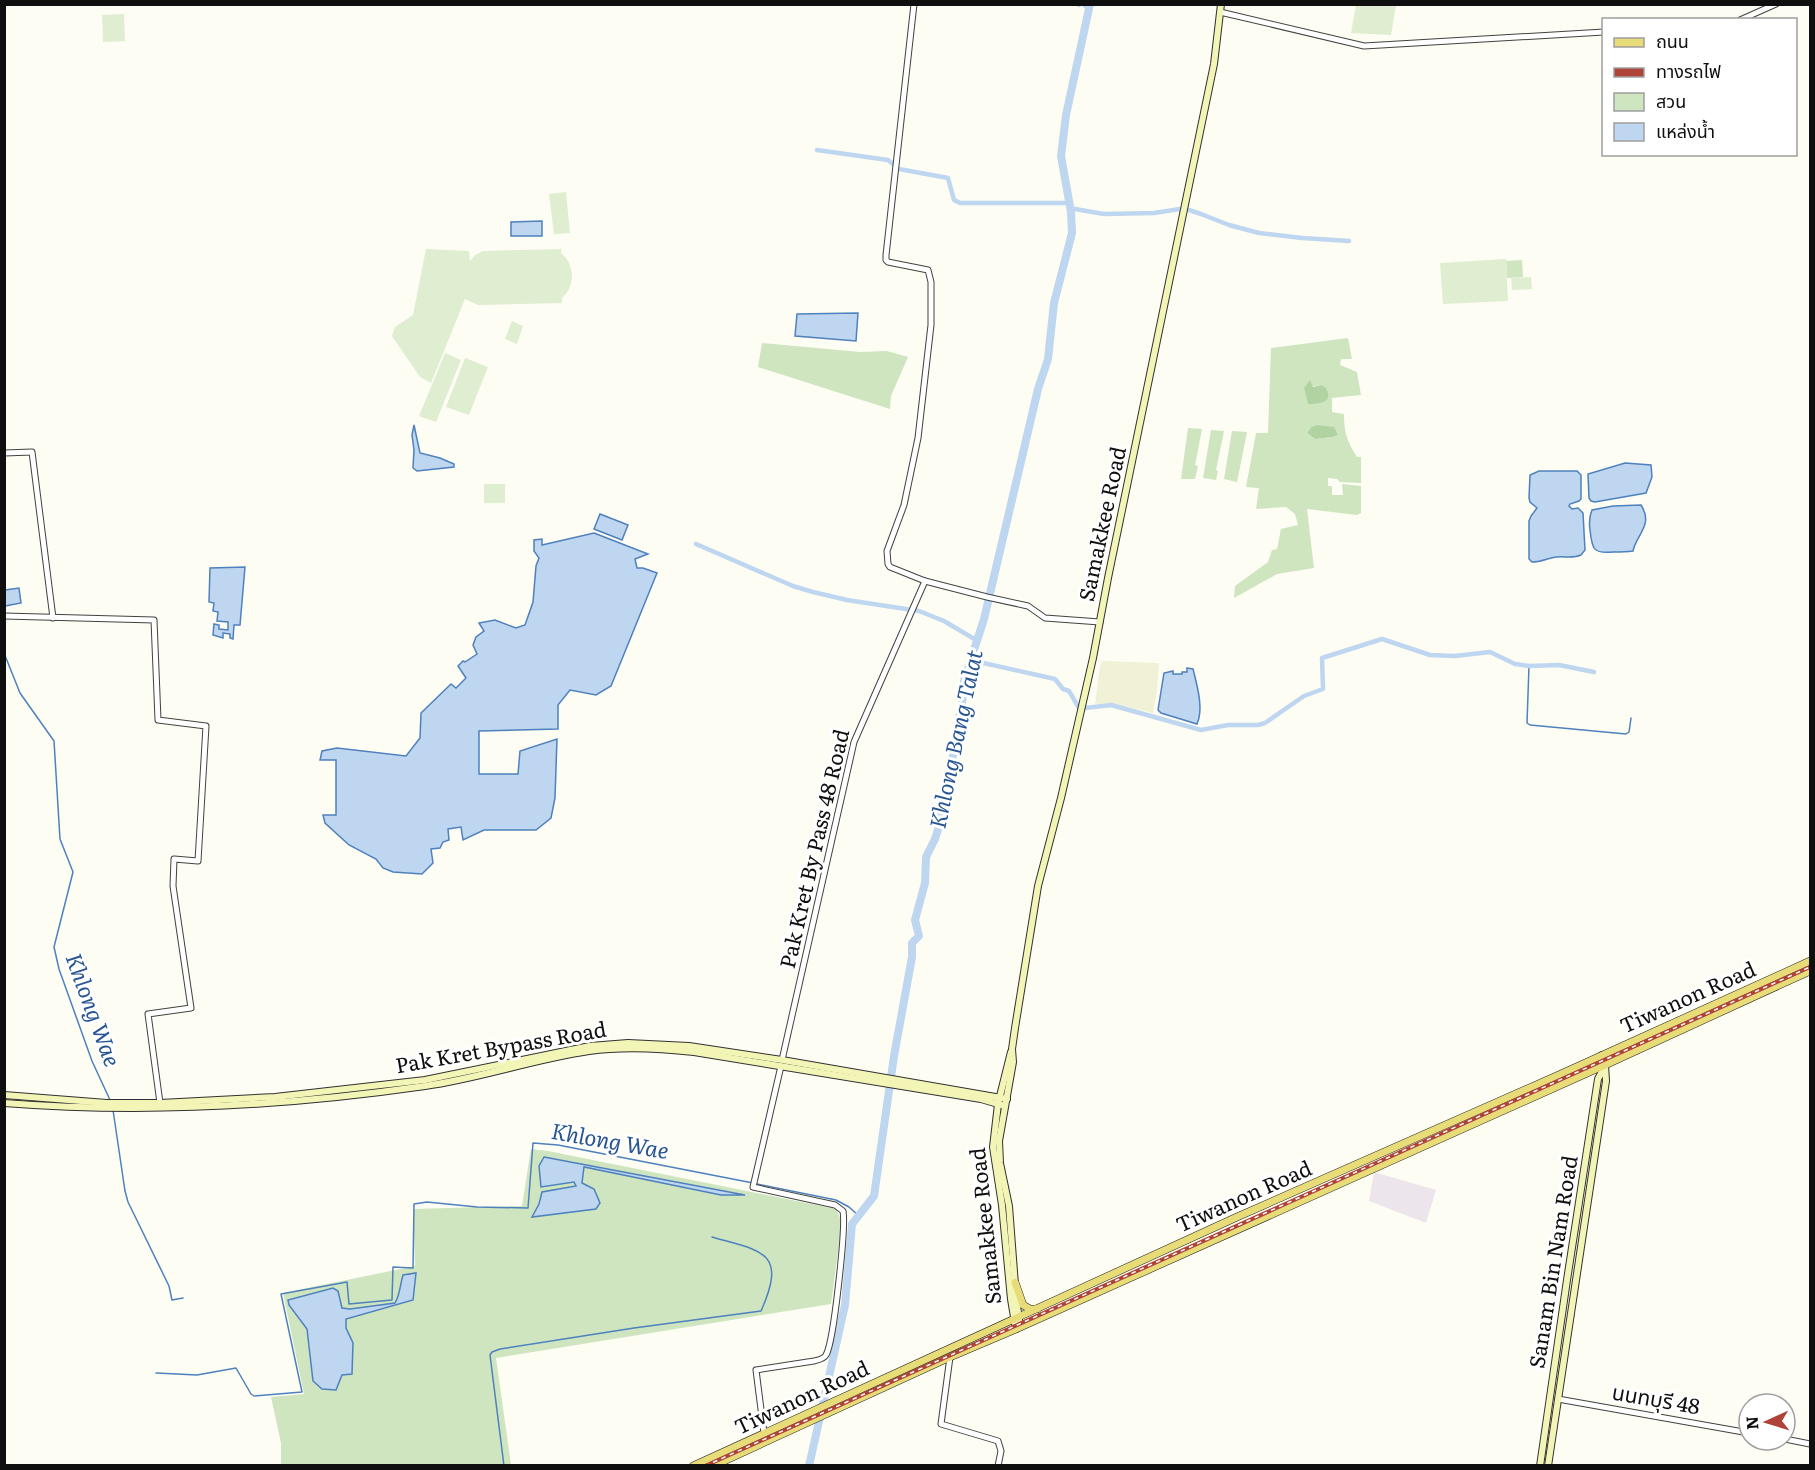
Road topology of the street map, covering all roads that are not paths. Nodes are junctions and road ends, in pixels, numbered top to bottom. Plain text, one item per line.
1 (914, 4) edge
2 (1221, 4) edge
3 (1776, 4) edge
4 (1220, 12) junction
5 (1744, 18) edge
6 (1602, 32) edge
7 (4, 453) edge
8 (925, 581) junction
9 (4, 616) edge
10 (53, 618) junction
11 (1100, 622) junction
12 (1810, 961) edge
13 (1810, 971) edge
14 (1012, 1049) junction
15 (1602, 1055) junction
16 (781, 1063) junction
17 (1605, 1065) junction
18 (1005, 1080) junction
19 (897, 1083) junction
20 (4, 1095) edge
21 (986, 1095) junction
22 (1002, 1102) junction
23 (4, 1103) edge
24 (160, 1103) junction
25 (108, 1105) junction
26 (120, 1105) junction
27 (1360, 1163) junction
28 (1364, 1173) junction
29 (1015, 1282) junction
30 (1038, 1308) junction
31 (1015, 1309) junction
32 (1016, 1319) junction
33 (1018, 1328) junction
34 (950, 1357) junction
35 (1550, 1398) junction
36 (1558, 1399) junction
37 (1737, 1431) edge
38 (764, 1433) junction
39 (693, 1466) edge
40 (713, 1466) edge
41 (998, 1466) edge
42 (1540, 1466) edge
43 (1548, 1466) edge

1 - 8 street
2 - 4 main road, Samakkee Road
3 - 5 street
4 - 6 street
4 - 11 main road, Samakkee Road
7 - 10 street
8 - 11 street
8 - 16 street, Pak Kret By Pass 48 Road
9 - 10 street
10 - 24 street
11 - 14 main road, Samakkee Road
12 - 15 main road, Tiwanon Road
13 - 17 main road, Tiwanon Road
14 - 18 main road, Samakkee Road
14 - 22 main road, Samakkee Road
15 - 17 main road, Sanam Bin Nam Road
15 - 27 main road, Tiwanon Road
16 - 19 main road, Pak Kret Bypass Road
16 - 24 main road, Pak Kret Bypass Road
16 - 26 main road, Pak Kret Bypass Road
16 - 38 street, Pak Kret By Pass 48 Road
17 - 28 main road, Tiwanon Road
17 - 35 main road, Sanam Bin Nam Road
17 - 36 main road, Sanam Bin Nam Road
18 - 21 main road
18 - 22 main road, Samakkee Road
19 - 21 main road, Pak Kret Bypass Road
19 - 22 main road, Pak Kret Bypass Road
20 - 25 main road, Pak Kret Bypass Road
21 - 22 main road, Pak Kret Bypass Road
22 - 29 main road, Samakkee Road
22 - 31 main road, Samakkee Road
23 - 25 main road, Pak Kret Bypass Road
24 - 26 main road, Pak Kret Bypass Road
25 - 26 main road, Pak Kret Bypass Road
27 - 28 main road
27 - 30 main road, Tiwanon Road
28 - 33 main road, Tiwanon Road
29 - 30 main road
29 - 31 main road, Samakkee Road
30 - 32 main road, Tiwanon Road
31 - 32 main road, Samakkee Road
32 - 33 main road, Samakkee Road
32 - 38 main road, Tiwanon Road
33 - 34 main road, Tiwanon Road
34 - 40 main road, Tiwanon Road
34 - 41 street
35 - 36 main road
35 - 42 main road, Sanam Bin Nam Road
36 - 37 street, นนทบุรี 48
36 - 43 main road, Sanam Bin Nam Road
38 - 39 main road, Tiwanon Road

